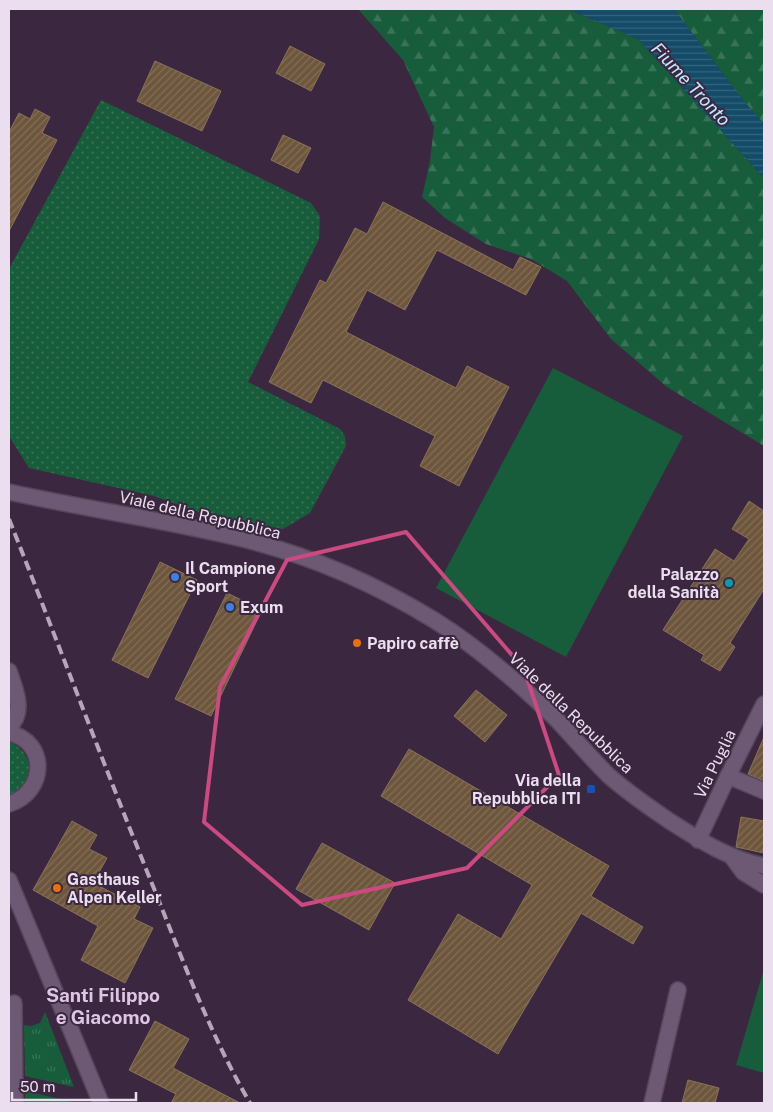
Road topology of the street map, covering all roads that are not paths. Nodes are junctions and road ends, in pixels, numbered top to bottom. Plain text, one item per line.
1 (9, 492) edge
2 (9, 671) edge
3 (764, 704) edge
4 (9, 727) edge
5 (9, 733) edge
6 (728, 776) junction
7 (764, 790) edge
8 (9, 804) edge
9 (698, 840) junction
10 (732, 857) junction
11 (764, 866) edge
12 (9, 880) edge
13 (764, 885) edge
14 (678, 990) dead end
15 (14, 1003) dead end
16 (15, 1103) edge
17 (101, 1103) edge
18 (652, 1103) edge

1 - 9 street, Viale della Repubblica
2 - 4 street
3 - 6 street, Via Puglia
5 - 8 street
6 - 7 street
6 - 9 street, Via Puglia
9 - 10 street, Viale della Repubblica
10 - 11 street, Viale della Repubblica
10 - 13 street
12 - 17 street
14 - 18 street
15 - 16 street

